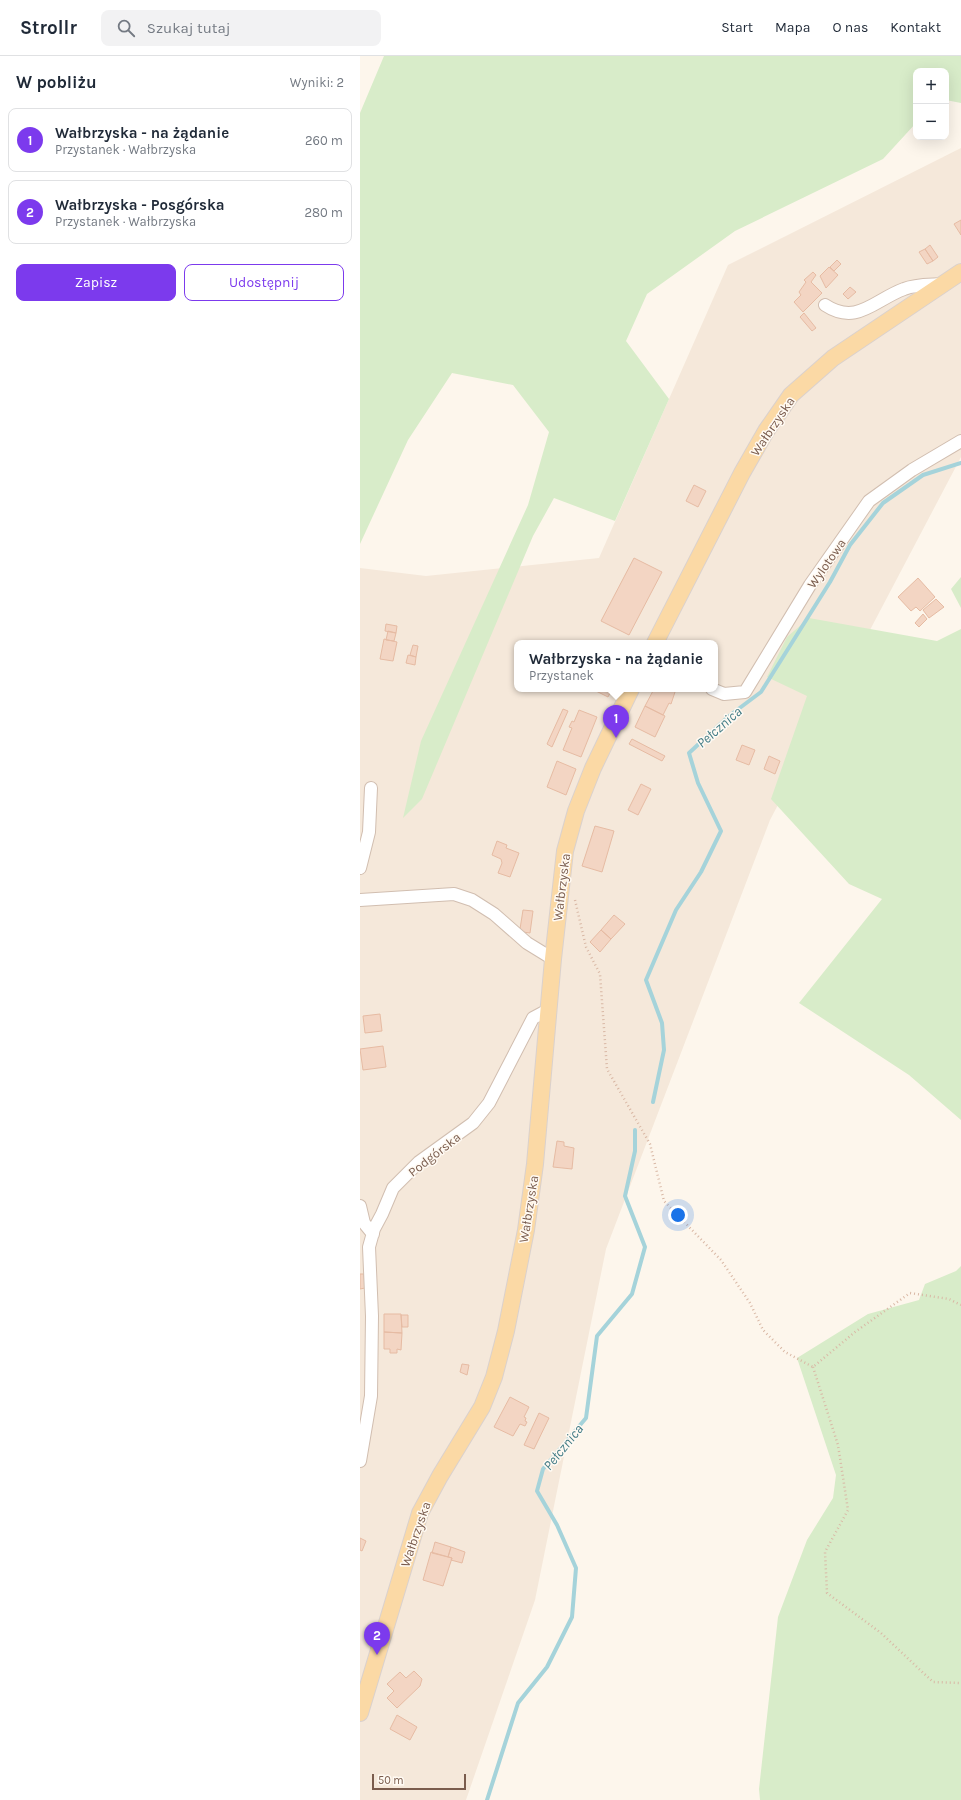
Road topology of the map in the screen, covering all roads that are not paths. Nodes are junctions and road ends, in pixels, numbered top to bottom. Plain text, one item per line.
1 (961, 272) edge
2 (943, 284) junction
3 (826, 305) dead end
4 (961, 441) edge
5 (657, 640) edge
6 (630, 692) edge
7 (718, 692) edge
8 (371, 788) dead end
9 (360, 868) edge
10 (360, 900) edge
11 (553, 959) junction
12 (548, 1010) junction
13 (360, 1206) edge
14 (373, 1234) junction
15 (360, 1461) edge
16 (360, 1713) edge

1 - 2 main road, Wałbrzyska
2 - 3 street
2 - 5 main road, Wałbrzyska
4 - 7 street, Wylotowa
6 - 11 main road, Wałbrzyska
8 - 9 street
10 - 11 street
11 - 12 main road, Wałbrzyska
12 - 14 street, Podgórska
12 - 16 main road, Wałbrzyska
13 - 14 street
14 - 15 street, Podgórska

